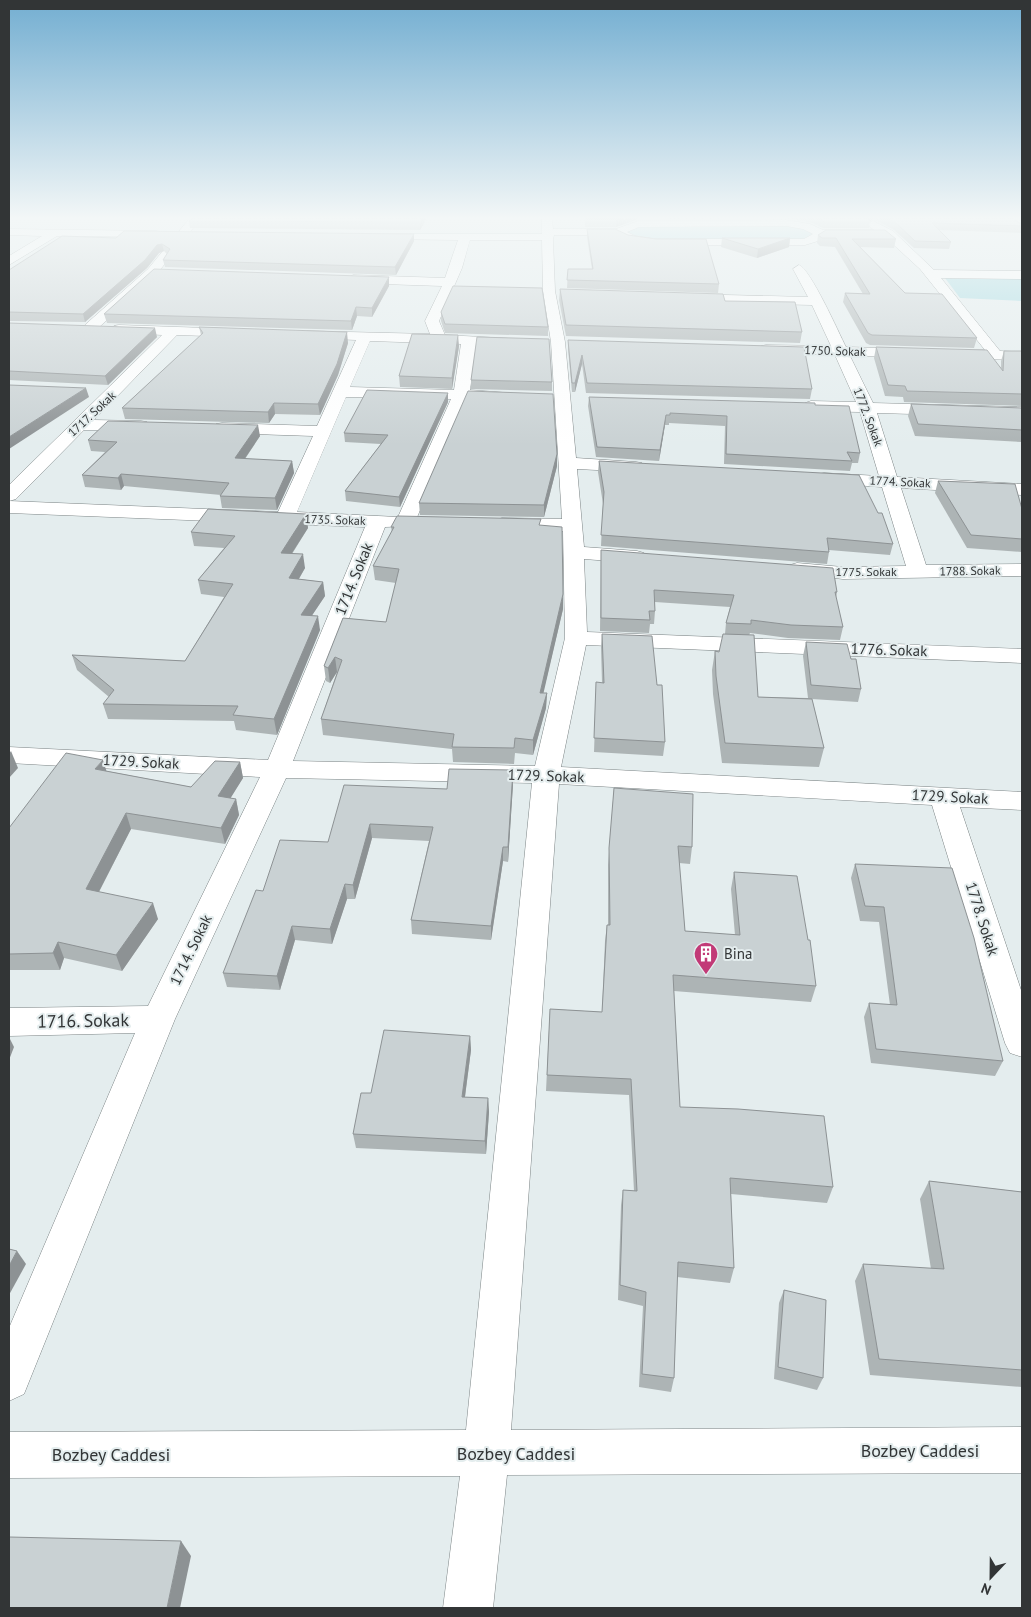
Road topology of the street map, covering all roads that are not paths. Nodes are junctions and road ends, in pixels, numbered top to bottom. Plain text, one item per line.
1 (129, 293) edge
2 (447, 293) edge
3 (549, 293) edge
4 (813, 293) edge
5 (947, 293) edge
6 (668, 297) edge
7 (817, 301) junction
8 (73, 327) edge
9 (92, 327) junction
10 (173, 331) junction
11 (250, 333) edge
12 (298, 334) edge
13 (366, 336) junction
14 (439, 339) junction
15 (470, 341) junction
16 (528, 342) edge
17 (752, 348) edge
18 (840, 351) junction
19 (996, 355) junction
20 (1022, 356) edge
21 (96, 391) edge
22 (115, 392) junction
23 (342, 392) junction
24 (461, 395) junction
25 (516, 396) edge
26 (798, 406) edge
27 (867, 408) junction
28 (1022, 412) edge
29 (79, 425) junction
30 (157, 427) edge
31 (206, 428) edge
32 (323, 431) junction
33 (568, 463) junction
34 (656, 468) edge
35 (803, 476) edge
36 (891, 482) junction
37 (1022, 489) edge
38 (9, 494) edge
39 (9, 507) edge
40 (285, 518) junction
41 (391, 522) junction
42 (425, 523) edge
43 (483, 524) edge
44 (573, 539) junction
45 (661, 559) edge
46 (776, 568) edge
47 (1017, 570) edge
48 (918, 572) junction
49 (1022, 589) edge
50 (576, 638) junction
51 (1022, 656) edge
52 (9, 755) edge
53 (277, 769) junction
54 (546, 775) junction
55 (943, 796) junction
56 (1022, 801) edge
57 (158, 1019) junction
58 (9, 1022) edge
59 (1022, 1043) edge
60 (9, 1379) edge
61 (1022, 1450) edge
62 (486, 1454) junction
63 (9, 1455) edge
64 (468, 1608) edge

1 - 9 street
2 - 14 street
3 - 33 street
4 - 7 street, 1772. Sokak
5 - 19 street
6 - 7 street
7 - 18 street, 1772. Sokak
8 - 9 street
9 - 10 street
10 - 11 street
10 - 22 street, 1717. Sokak
12 - 13 street
13 - 14 street
13 - 23 street
14 - 15 street
15 - 16 street
15 - 24 street, 1714. Sokak
17 - 18 street, 1750. Sokak
18 - 19 street, 1750. Sokak
18 - 27 street, 1772. Sokak
19 - 20 street, 1750. Sokak
21 - 22 street
22 - 29 street, 1717. Sokak
23 - 24 street
23 - 32 street
24 - 25 street
24 - 41 street, 1714. Sokak
26 - 27 street
27 - 28 street
27 - 36 street, 1772. Sokak
29 - 30 street
29 - 38 street, 1717. Sokak
31 - 32 street
32 - 40 street
33 - 34 street
33 - 44 street
35 - 36 street, 1774. Sokak
36 - 37 street, 1774. Sokak
36 - 48 street, 1772. Sokak
39 - 40 street, 1735. Sokak
40 - 41 street, 1735. Sokak
41 - 42 street, 1735. Sokak
41 - 53 street, 1714. Sokak
43 - 44 street
44 - 45 street
44 - 50 street
46 - 48 street, 1775. Sokak
47 - 48 street, 1788. Sokak
47 - 49 street
50 - 51 street, 1776. Sokak
50 - 54 street
52 - 53 street, 1729. Sokak
53 - 54 street, 1729. Sokak
53 - 57 street, 1714. Sokak
54 - 55 street, 1729. Sokak
54 - 62 street
55 - 56 street, 1729. Sokak
55 - 59 street, 1778. Sokak
57 - 58 street, 1716. Sokak
57 - 60 street, 1714. Sokak
61 - 62 street, Bozbey Caddesi
62 - 63 street, Bozbey Caddesi
62 - 64 street

